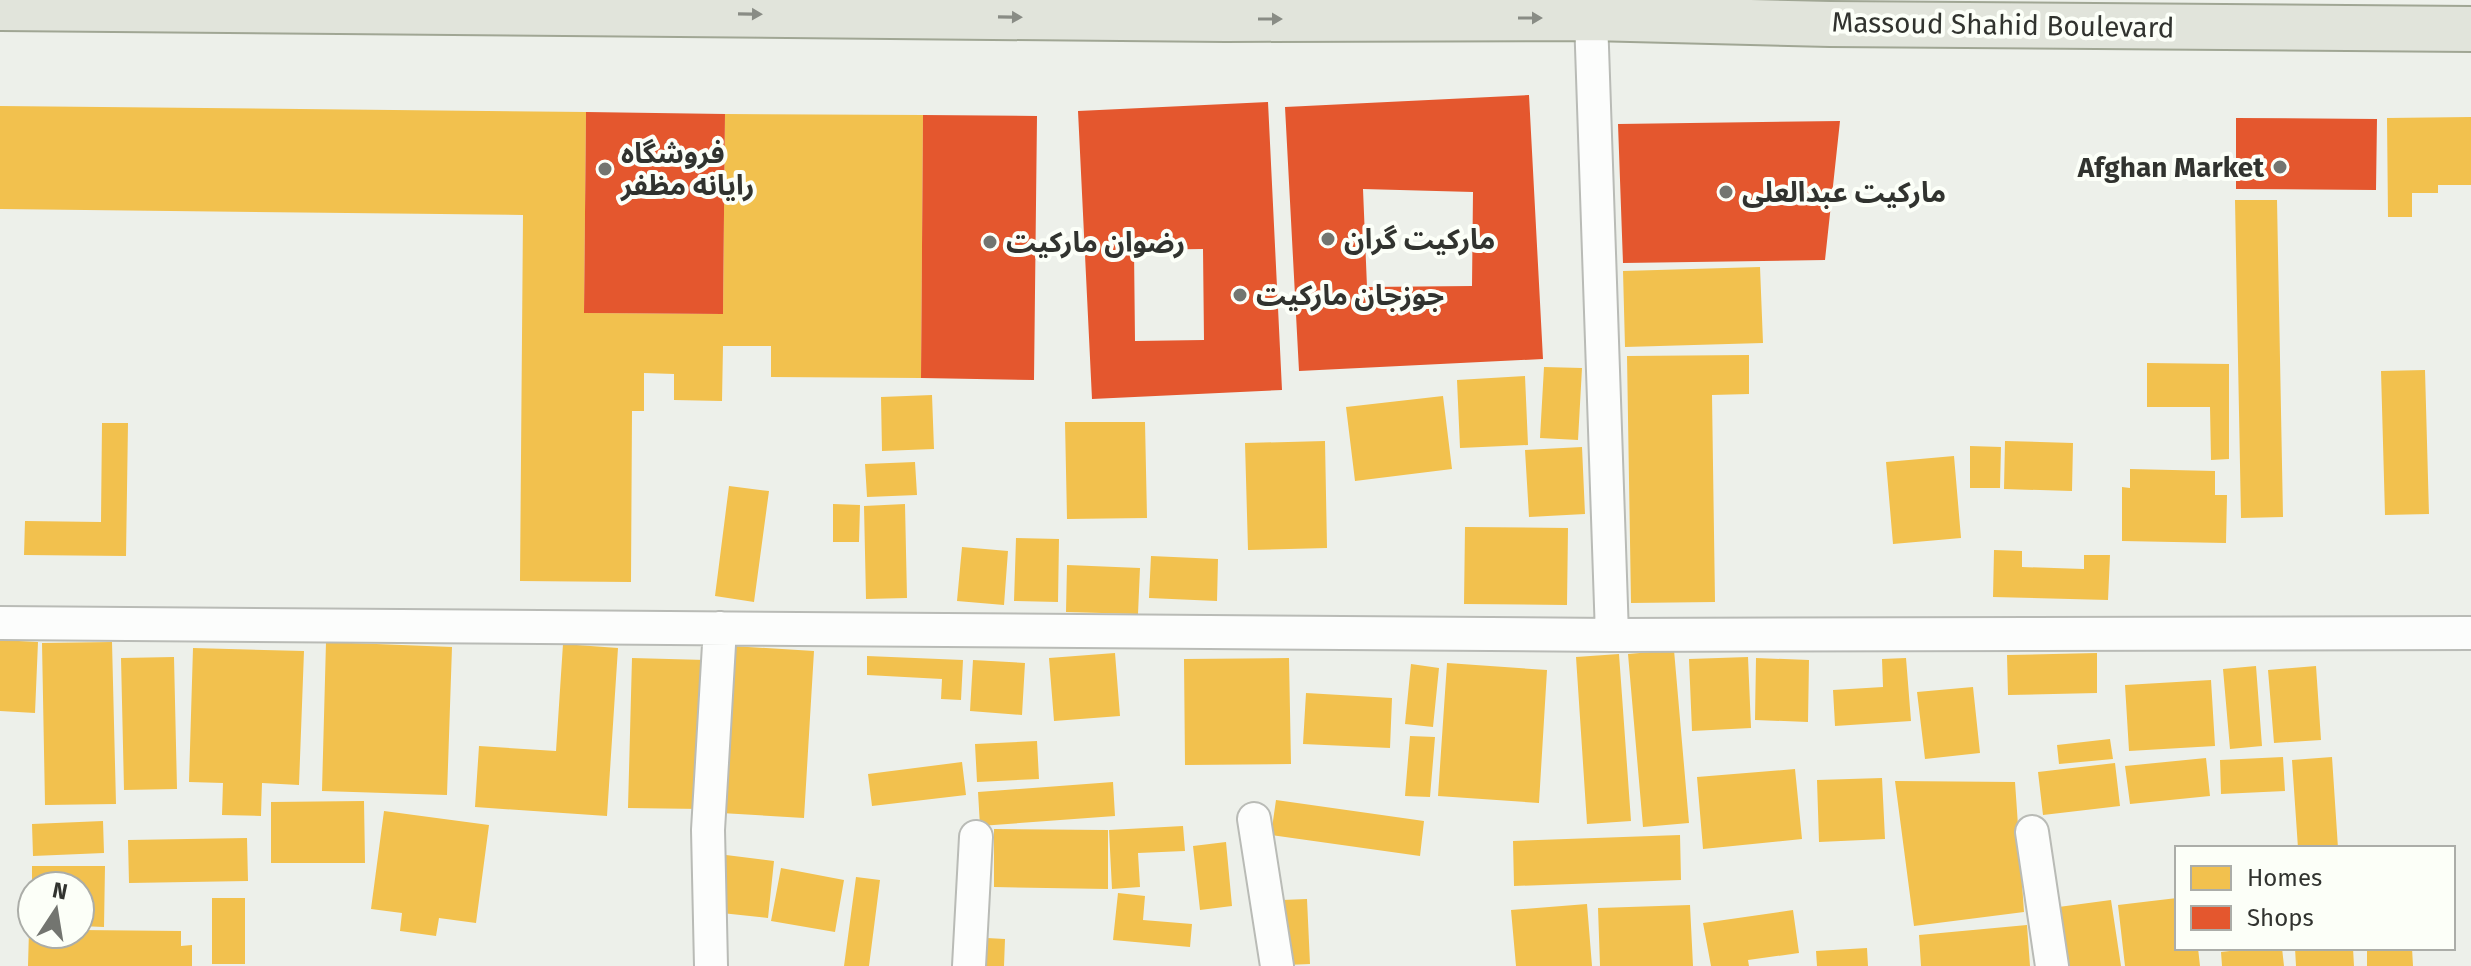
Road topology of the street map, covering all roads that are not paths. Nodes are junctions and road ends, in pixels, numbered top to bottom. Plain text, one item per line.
1 (636, 7) edge
2 (0, 8) edge
3 (1226, 10) edge
4 (1830, 12) edge
5 (1591, 18) junction
6 (2458, 19) edge
7 (0, 623) edge
8 (720, 628) junction
9 (2471, 633) edge
10 (1612, 635) junction
11 (1254, 819) dead end
12 (2032, 832) dead end
13 (976, 837) dead end
14 (711, 966) edge
15 (969, 966) edge
16 (1277, 966) edge
17 (2052, 966) edge

1 - 2 main road, Massoud Shahid Boulevard
1 -> 3 main road, Massoud Shahid Boulevard
3 -> 5 main road, Massoud Shahid Boulevard
4 - 5 main road, Massoud Shahid Boulevard
4 - 6 main road, Massoud Shahid Boulevard
5 - 10 street
7 - 8 street
8 - 10 street
8 - 14 street
9 - 10 street
11 - 16 street
12 - 17 street
13 - 15 street

